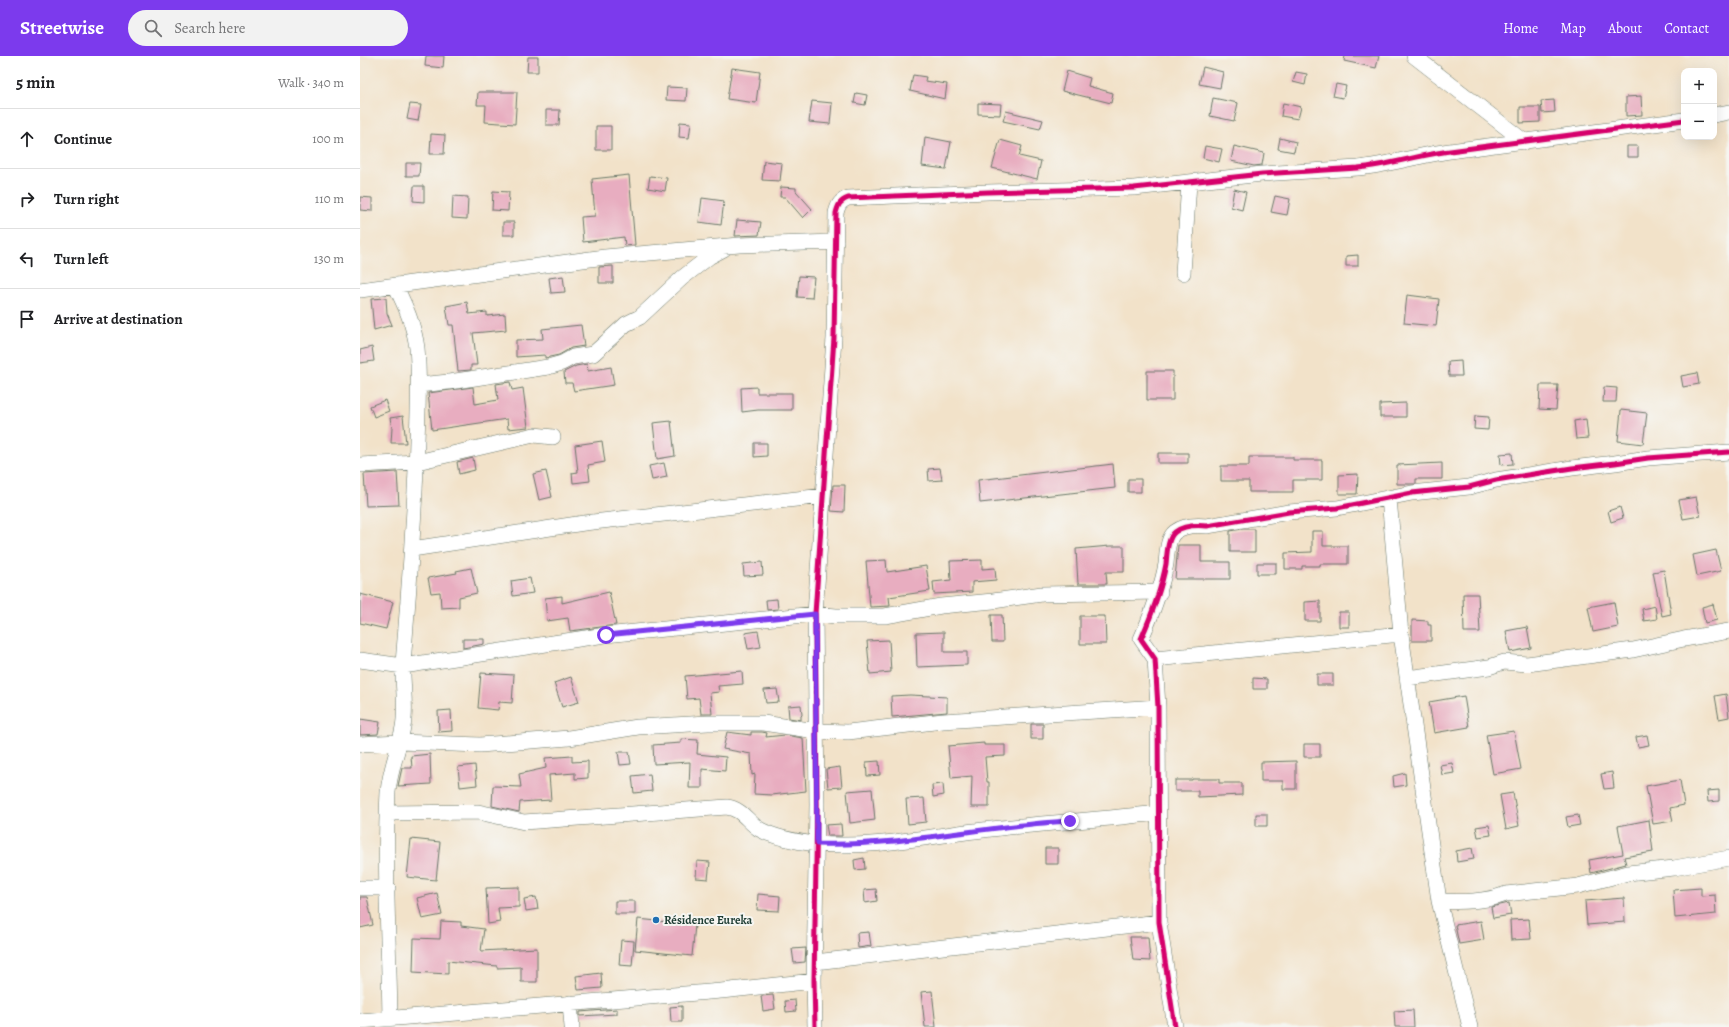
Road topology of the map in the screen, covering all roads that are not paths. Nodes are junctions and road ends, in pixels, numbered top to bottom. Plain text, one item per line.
1 (1414, 56) edge
2 (1729, 112) edge
3 (1717, 114) edge
4 (1681, 120) edge
5 (1525, 142) junction
6 (1189, 183) junction
7 (836, 242) junction
8 (739, 245) junction
9 (1183, 272) dead end
10 (395, 285) junction
11 (360, 290) edge
12 (418, 385) junction
13 (553, 437) dead end
14 (1729, 452) edge
15 (417, 462) junction
16 (360, 465) edge
17 (823, 496) junction
18 (1389, 498) junction
19 (412, 549) junction
20 (1160, 592) junction
21 (815, 614) junction
22 (1729, 631) edge
23 (1401, 634) junction
24 (360, 660) edge
25 (1155, 660) junction
26 (403, 666) junction
27 (1407, 678) junction
28 (1158, 707) junction
29 (816, 731) junction
30 (399, 742) junction
31 (360, 744) edge
32 (388, 813) junction
33 (1158, 813) junction
34 (817, 844) junction
35 (1729, 858) edge
36 (360, 888) edge
37 (388, 888) junction
38 (1439, 901) junction
39 (1159, 922) junction
40 (815, 962) junction
41 (814, 982) junction
42 (570, 1003) junction
43 (390, 1019) junction
44 (360, 1020) edge
45 (424, 1021) edge
46 (572, 1027) edge
47 (816, 1027) edge
48 (1175, 1027) edge
49 (1470, 1027) edge

1 - 5 street
2 - 3 street
4 - 5 street
5 - 6 street
6 - 7 street
6 - 9 street
7 - 8 street
7 - 17 street
8 - 10 street
8 - 12 street
10 - 11 street
10 - 12 street
12 - 15 street
13 - 15 street
14 - 18 street
15 - 16 street
15 - 19 street
17 - 19 street
17 - 21 street
18 - 20 street
18 - 23 street
19 - 26 street
20 - 21 street
20 - 25 street
21 - 26 street
21 - 29 street
22 - 27 street
23 - 25 street
23 - 27 street
24 - 26 street
25 - 28 street
26 - 30 street
27 - 38 street
28 - 29 street
28 - 33 street
29 - 30 street
29 - 34 street
30 - 31 street
30 - 32 street
32 - 34 street
32 - 37 street
33 - 34 street
33 - 39 street
34 - 40 street
35 - 38 street
36 - 37 street
37 - 43 street
38 - 49 street
39 - 40 street
39 - 48 street
40 - 41 street
41 - 42 street
41 - 47 street
42 - 45 street
42 - 46 street
43 - 44 street
43 - 45 street

